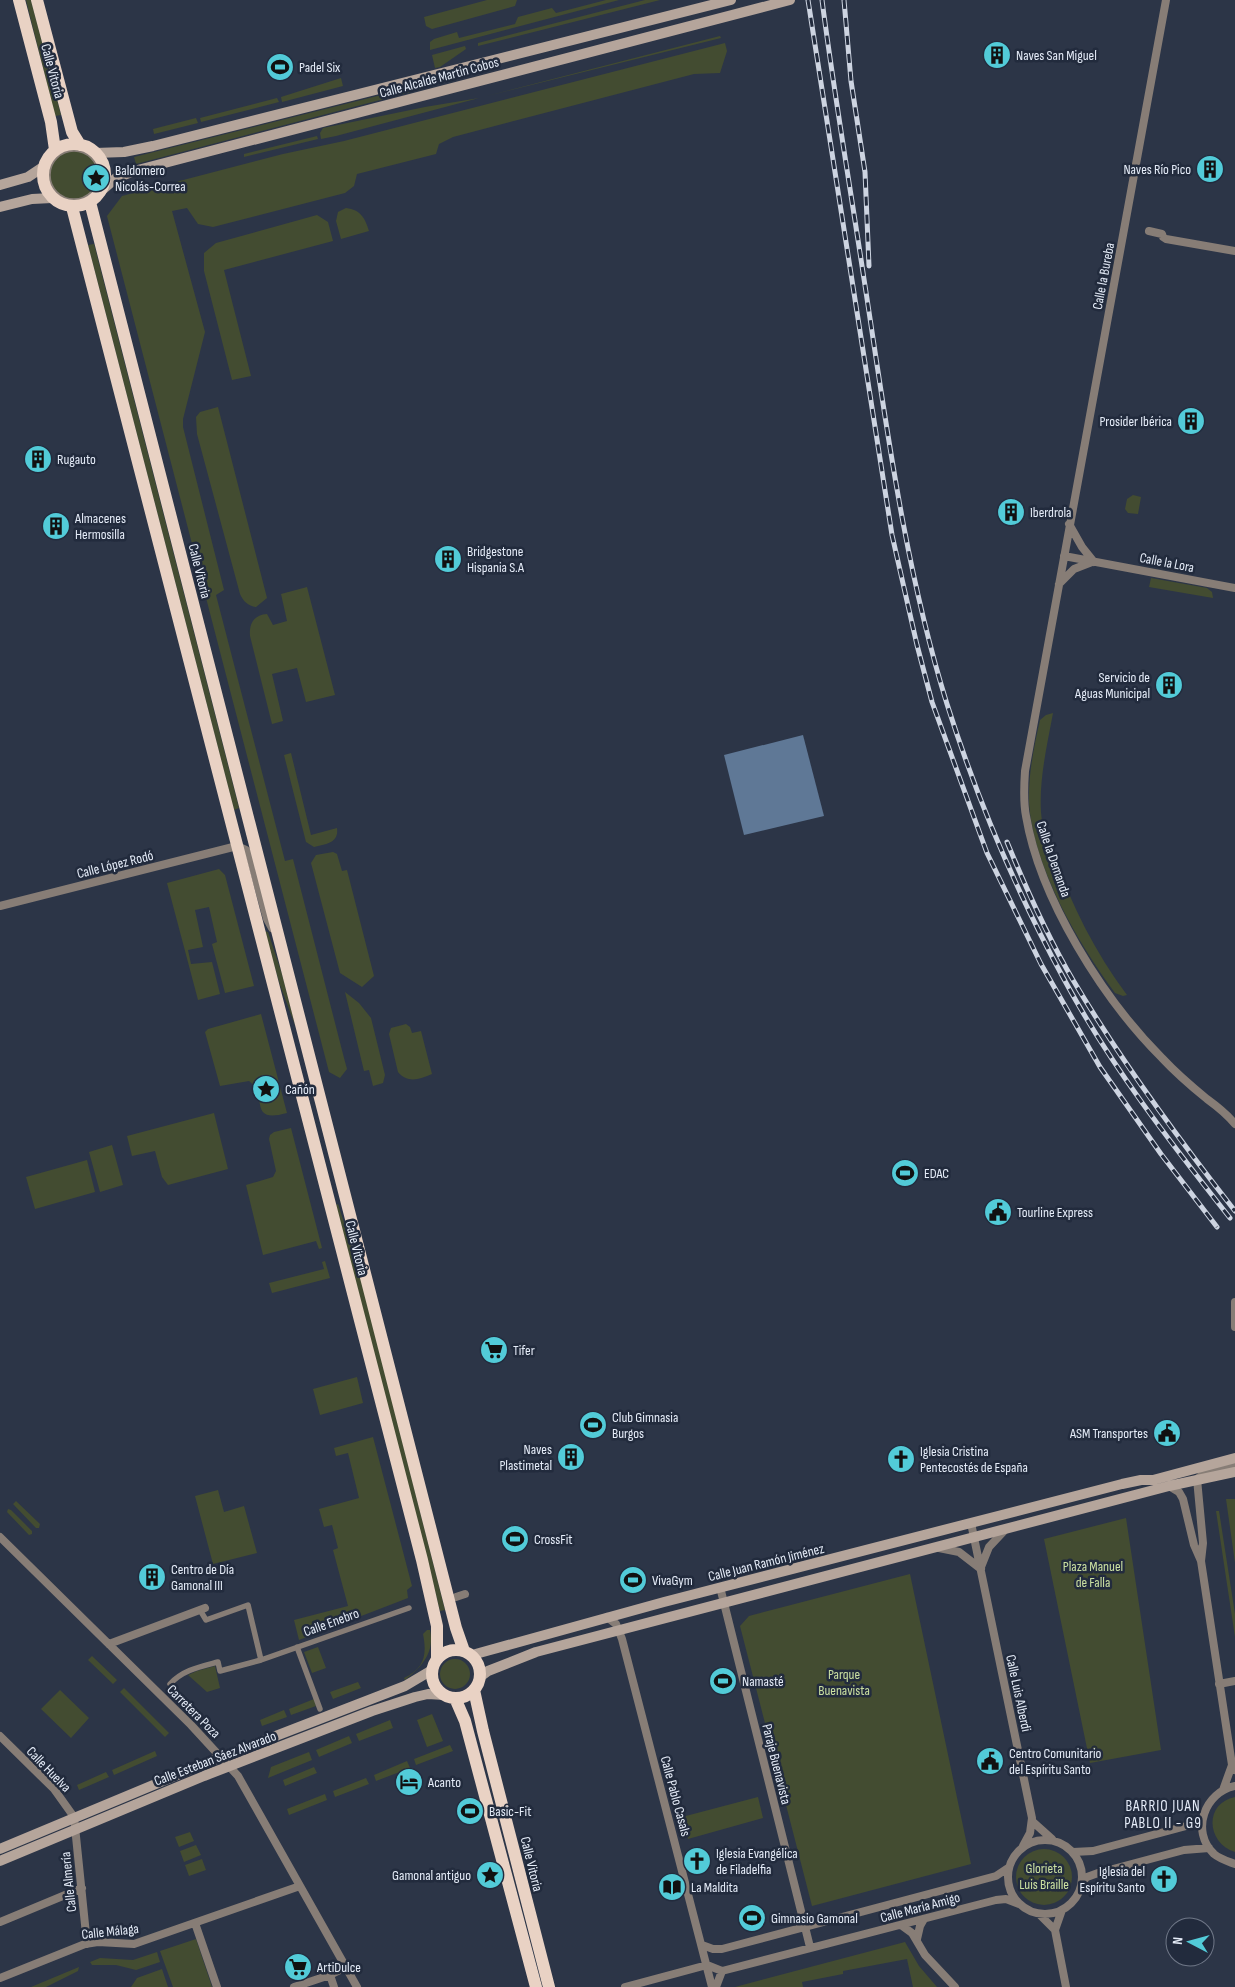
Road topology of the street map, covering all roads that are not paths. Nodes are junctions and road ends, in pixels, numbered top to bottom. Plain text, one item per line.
1 (19, 0) edge
2 (37, 0) edge
3 (731, 0) edge
4 (790, 0) edge
5 (1166, 0) edge
6 (80, 144) junction
7 (55, 150) junction
8 (96, 153) junction
9 (43, 167) junction
10 (0, 185) edge
11 (100, 192) junction
12 (53, 195) junction
13 (90, 202) junction
14 (0, 207) edge
15 (72, 207) junction
16 (1149, 231) dead end
17 (1235, 251) edge
18 (1069, 524) junction
19 (1064, 556) junction
20 (1094, 562) junction
21 (1059, 584) junction
22 (1235, 588) edge
23 (248, 818) junction
24 (237, 846) junction
25 (0, 906) edge
26 (282, 948) junction
27 (1224, 1110) junction
28 (1235, 1114) edge
29 (1235, 1124) edge
30 (1235, 1302) edge
31 (1235, 1327) edge
32 (1235, 1458) edge
33 (1235, 1465) edge
34 (1235, 1472) edge
35 (1197, 1479) junction
36 (1170, 1486) junction
37 (1048, 1503) junction
38 (1051, 1518) junction
39 (971, 1523) junction
40 (1004, 1531) junction
41 (974, 1538) junction
42 (2, 1542) edge
43 (893, 1543) junction
44 (938, 1548) junction
45 (897, 1558) junction
46 (1201, 1561) junction
47 (981, 1569) junction
48 (720, 1587) junction
49 (465, 1594) dead end
50 (456, 1596) dead end
51 (724, 1602) junction
52 (409, 1608) dead end
53 (202, 1609) joint
54 (607, 1617) junction
55 (620, 1630) junction
56 (109, 1644) junction
57 (298, 1647) junction
58 (468, 1653) junction
59 (261, 1660) junction
60 (435, 1664) junction
61 (480, 1678) junction
62 (1235, 1681) edge
63 (170, 1684) dead end
64 (1219, 1684) junction
65 (474, 1690) junction
66 (449, 1696) junction
67 (320, 1709) dead end
68 (1, 1739) edge
69 (221, 1757) junction
70 (229, 1766) junction
71 (1234, 1768) edge
72 (1235, 1786) edge
73 (1223, 1790) junction
74 (74, 1817) junction
75 (1202, 1820) junction
76 (1033, 1822) junction
77 (76, 1829) junction
78 (1056, 1841) junction
79 (1023, 1846) junction
80 (1209, 1848) junction
81 (0, 1849) edge
82 (1073, 1852) junction
83 (0, 1861) edge
84 (1235, 1864) edge
85 (1008, 1868) junction
86 (1082, 1882) junction
87 (300, 1886) junction
88 (82, 1888) junction
89 (1019, 1904) junction
90 (1062, 1910) junction
91 (1038, 1914) junction
92 (924, 1919) junction
93 (0, 1922) edge
94 (195, 1923) junction
95 (805, 1926) junction
96 (900, 1926) junction
97 (1055, 1930) junction
98 (916, 1938) junction
99 (87, 1944) junction
100 (702, 1945) junction
101 (810, 1947) junction
102 (707, 1965) junction
103 (346, 1967) junction
104 (722, 1971) junction
105 (330, 1975) junction
106 (0, 1978) edge
107 (217, 1987) edge
108 (294, 1987) edge
109 (334, 1987) edge
110 (357, 1987) edge
111 (536, 1987) edge
112 (549, 1987) edge
113 (625, 1987) edge
114 (714, 1987) edge
115 (955, 1987) edge
116 (1066, 1987) edge

1 - 7 highway, Calle Vitoria
2 - 6 highway, Calle Vitoria
3 - 8 main road, Calle Alcalde Martín Cobos
4 - 11 main road, Calle Alcalde Martín Cobos
5 - 18 street, Calle la Bureba
6 - 7 highway
6 - 8 highway
7 - 9 highway
8 - 11 highway
9 - 10 main road
9 - 12 highway
11 - 13 highway
12 - 12 street
12 - 14 main road
12 - 15 highway
13 - 15 highway
13 - 23 highway, Calle Vitoria
15 - 24 highway, Calle Vitoria
16 - 17 street
18 - 19 street, Calle la Bureba
18 - 20 street
19 - 20 street, Calle la Lora
19 - 21 street, Calle la Demanda
20 - 21 street
20 - 22 street, Calle la Lora
21 - 27 street, Calle la Demanda
23 - 24 highway
23 - 26 highway, Calle Vitoria
24 - 25 street, Calle López Rodó
24 - 26 street, Calle Vitoria
24 - 60 highway, Calle Vitoria
26 - 58 highway, Calle Vitoria
27 - 28 street, Calle la Demanda
27 - 29 street, Calle la Demanda
30 - 31 street
32 - 37 main road, Calle Juan Ramón Jiménez
33 - 35 street
34 - 35 main road, Calle Juan Ramón Jiménez
35 - 36 main road, Calle Juan Ramón Jiménez
35 - 46 street
36 - 38 main road, Calle Juan Ramón Jiménez
36 - 46 street
37 - 38 street
37 - 39 main road, Calle Juan Ramón Jiménez
38 - 40 main road, Calle Juan Ramón Jiménez
39 - 41 street, Calle Luis Alberdi
39 - 43 main road, Calle Juan Ramón Jiménez
40 - 41 main road, Calle Juan Ramón Jiménez
40 - 47 street
41 - 44 main road, Calle Juan Ramón Jiménez
41 - 47 street, Calle Luis Alberdi
42 - 56 street, Carretera Poza
43 - 45 street
43 - 48 main road, Calle Juan Ramón Jiménez
44 - 45 main road, Calle Juan Ramón Jiménez
44 - 47 street
45 - 51 main road, Calle Juan Ramón Jiménez
46 - 64 street
47 - 76 street, Calle Luis Alberdi
48 - 51 street, Paraje Buenavista
48 - 54 main road, Calle Juan Ramón Jiménez
49 - 50 street
51 - 55 main road, Calle Juan Ramón Jiménez
51 - 95 street, Paraje Buenavista
52 - 57 street, Calle Enebro
53 - 56 street
53 - 59 street
54 - 55 street
54 - 58 main road, Calle Juan Ramón Jiménez
55 - 61 main road, Calle Juan Ramón Jiménez
55 - 100 street, Calle Pablo Casals
56 - 69 street, Carretera Poza
57 - 59 street, Calle Enebro
57 - 67 street
58 - 60 highway
58 - 61 highway
59 - 63 street, Calle Enebro
60 - 66 highway
60 - 69 main road, Calle Esteban Sáez Alvarado
61 - 65 highway
62 - 64 street
64 - 71 street
65 - 66 highway
65 - 112 highway, Calle Vitoria
66 - 70 main road, Calle Esteban Sáez Alvarado
66 - 111 highway, Calle Vitoria
68 - 74 street, Calle Huelva
69 - 70 street, Carretera Poza
69 - 74 main road, Calle Esteban Sáez Alvarado
70 - 77 main road, Calle Esteban Sáez Alvarado
70 - 87 street, Carretera Poza
71 - 73 street
72 - 73 street
73 - 75 street
74 - 77 street, Calle Almería
74 - 81 main road, Calle Esteban Sáez Alvarado
75 - 80 street
75 - 82 street
76 - 78 street
76 - 79 street
77 - 83 main road, Calle Esteban Sáez Alvarado
77 - 88 street, Calle Almería
78 - 79 street
78 - 82 street
79 - 85 street
80 - 84 street
80 - 86 street
82 - 86 street
85 - 89 street
85 - 95 street, Calle María Amigo
86 - 90 street
87 - 94 street, Calle Málaga
87 - 103 street, Carretera Poza
88 - 93 street
88 - 99 street, Calle Almería
89 - 91 street
89 - 92 street, Calle María Amigo
90 - 91 street
90 - 97 street
91 - 97 street
92 - 96 street, Calle María Amigo
92 - 98 street
94 - 99 street, Calle Málaga
94 - 107 street
95 - 100 street, Calle María Amigo
95 - 101 street, Paraje Buenavista
96 - 98 street
96 - 101 street, Calle María Amigo
97 - 116 street
98 - 115 street
99 - 106 street, Calle Málaga
100 - 102 street, Calle Pablo Casals
101 - 104 street, Calle María Amigo
102 - 104 street
102 - 113 street
102 - 114 street, Calle Pablo Casals
103 - 105 street
103 - 110 street, Carretera Poza
104 - 114 street, Calle Pablo Casals
105 - 108 street
105 - 109 street

